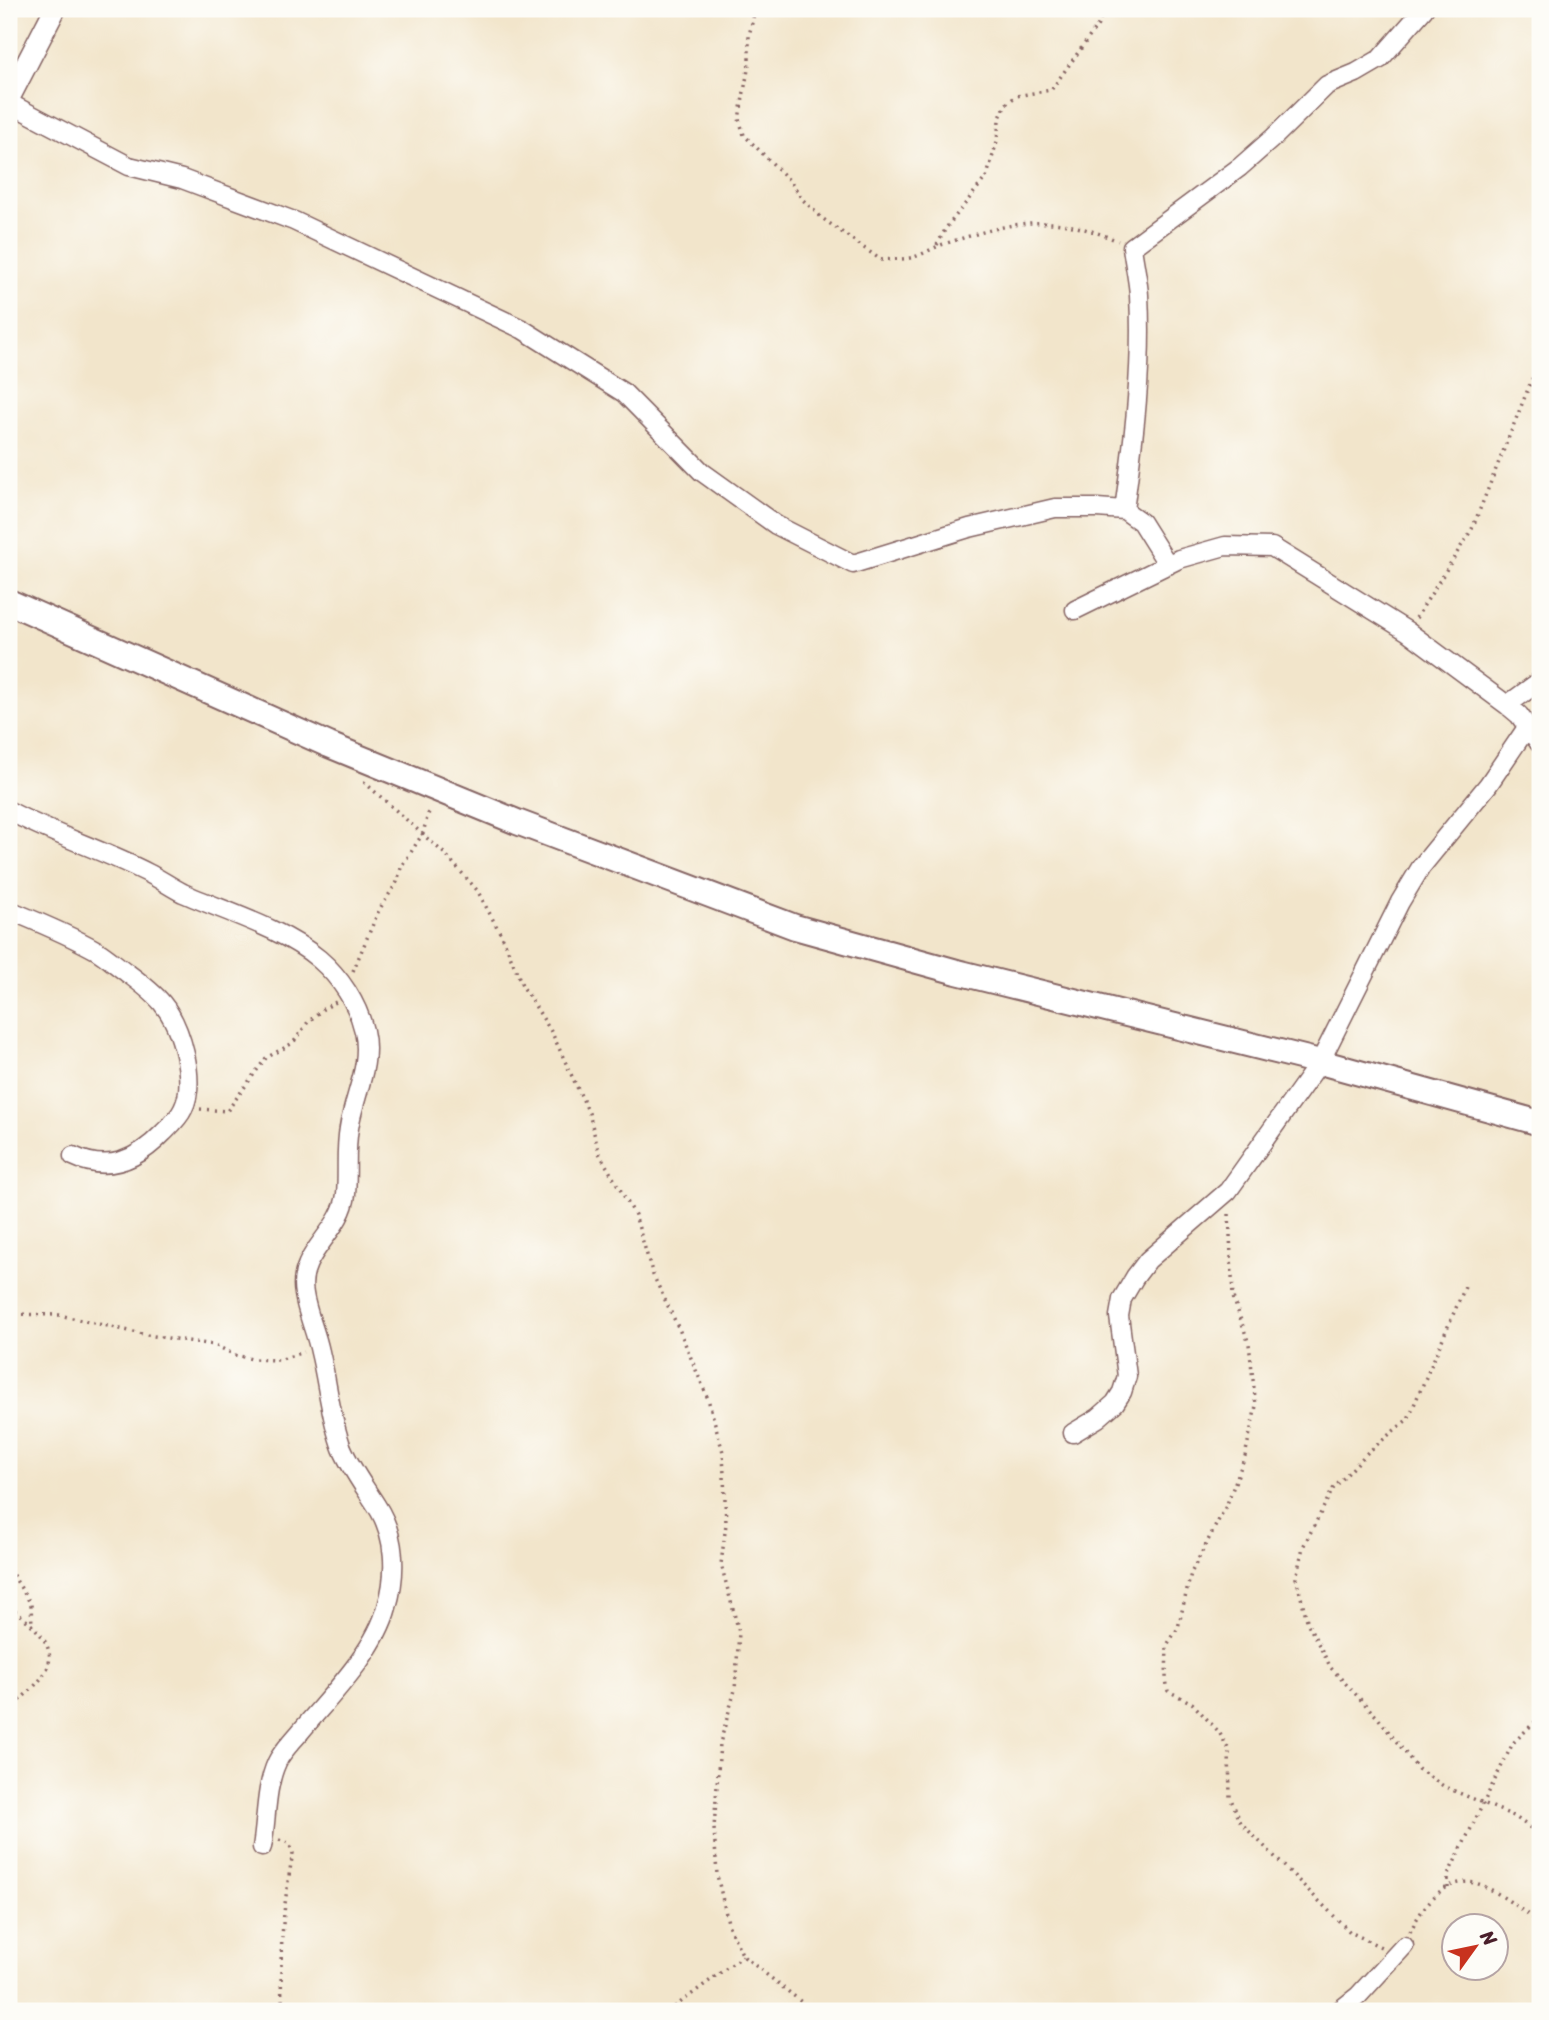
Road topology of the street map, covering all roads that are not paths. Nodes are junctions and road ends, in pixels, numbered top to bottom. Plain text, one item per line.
1 (55, 9) edge
2 (1424, 9) edge
3 (9, 101) edge
4 (1124, 510) junction
5 (1168, 565) junction
6 (9, 602) edge
7 (1075, 610) dead end
8 (1540, 681) edge
9 (1507, 705) junction
10 (1528, 726) junction
11 (1540, 744) edge
12 (9, 811) edge
13 (9, 910) edge
14 (1320, 1062) junction
15 (1540, 1123) edge
16 (73, 1156) dead end
17 (1073, 1433) dead end
18 (263, 1840) road end
19 (1401, 1950) road end
20 (1339, 2011) edge

1 - 3 street
2 - 4 street
3 - 4 street
4 - 5 street
5 - 7 street
5 - 9 street
6 - 14 main road
8 - 9 street
9 - 10 street
10 - 11 street
10 - 14 street
12 - 18 street
13 - 16 street
14 - 15 main road
14 - 17 street
19 - 20 street

